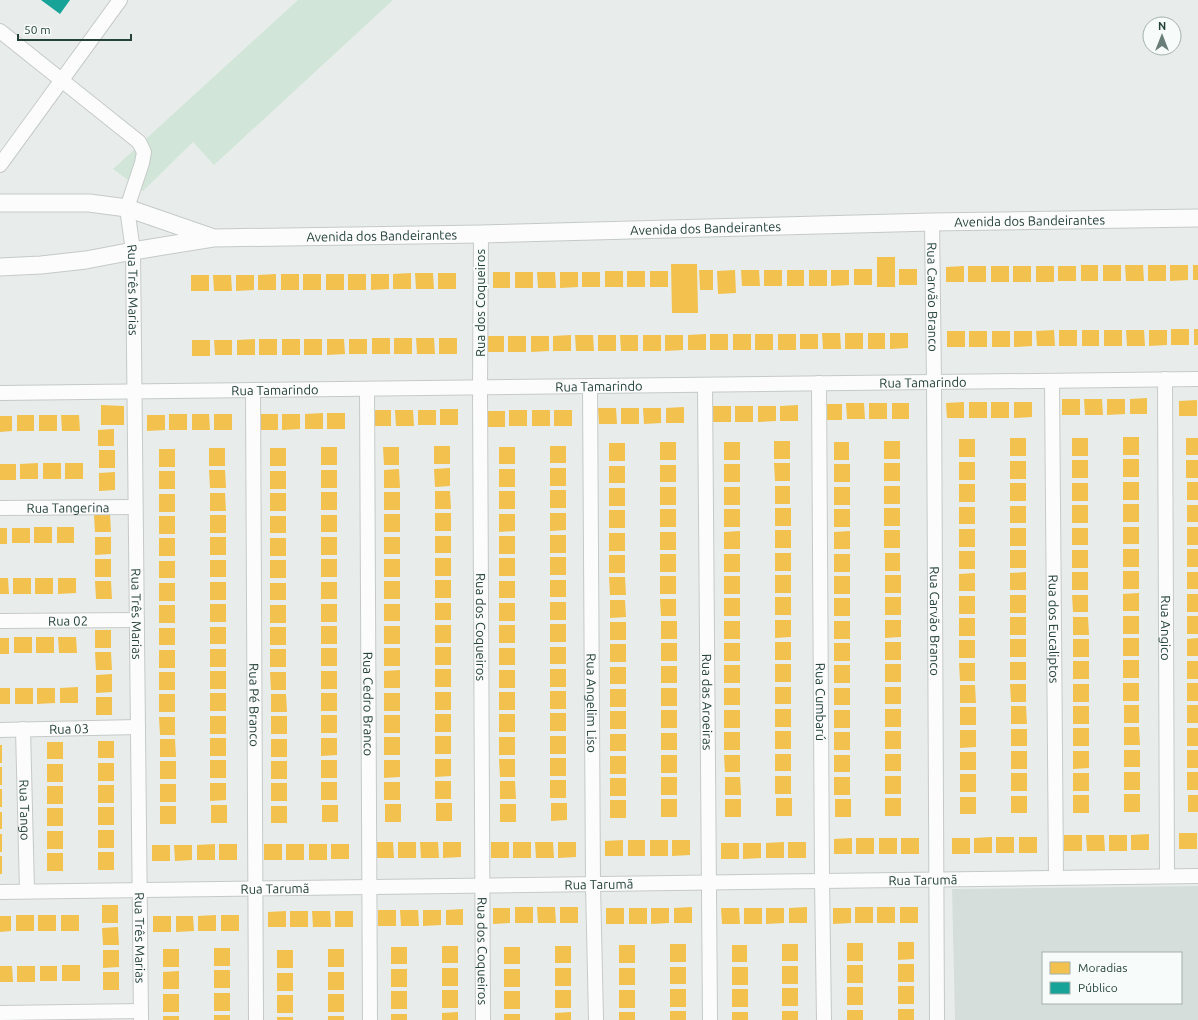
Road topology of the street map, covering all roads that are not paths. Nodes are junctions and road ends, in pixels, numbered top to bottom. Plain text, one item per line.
1 (120, 0) edge
2 (0, 32) edge
3 (61, 80) junction
4 (0, 165) edge
5 (0, 203) edge
6 (127, 208) junction
7 (1198, 218) edge
8 (932, 222) junction
9 (481, 234) junction
10 (213, 238) junction
11 (133, 251) junction
12 (0, 267) edge
13 (1198, 379) edge
14 (1165, 380) junction
15 (1052, 381) junction
16 (934, 382) junction
17 (819, 384) junction
18 (705, 385) junction
19 (590, 386) junction
20 (480, 388) junction
21 (366, 389) junction
22 (253, 390) junction
23 (134, 392) junction
24 (0, 393) edge
25 (135, 507) junction
26 (0, 508) edge
27 (137, 620) junction
28 (0, 621) edge
29 (138, 727) junction
30 (23, 729) junction
31 (0, 730) edge
32 (1167, 876) junction
33 (1198, 876) edge
34 (1056, 877) junction
35 (936, 879) junction
36 (822, 880) junction
37 (708, 882) junction
38 (593, 884) junction
39 (483, 885) junction
40 (369, 887) junction
41 (256, 888) junction
42 (140, 890) junction
43 (27, 891) junction
44 (0, 892) edge
45 (0, 1013) edge
46 (141, 1015) edge
47 (256, 1020) edge
48 (370, 1020) edge
49 (483, 1020) edge
50 (596, 1020) edge
51 (710, 1020) edge
52 (824, 1020) edge
53 (938, 1020) edge

1 - 3 street
2 - 3 street
3 - 4 street
3 - 6 street
5 - 6 street, Avenida dos Bandeirantes
6 - 10 street, Avenida dos Bandeirantes
6 - 11 street, Rua Três Marias
7 - 8 street, Avenida dos Bandeirantes
8 - 9 street, Avenida dos Bandeirantes
8 - 16 street, Rua Carvão Branco
9 - 10 street, Avenida dos Bandeirantes
9 - 20 street, Rua dos Coqueiros
10 - 11 street, Avenida dos Bandeirantes
11 - 12 street, Avenida dos Bandeirantes
11 - 23 street, Rua Três Marias
13 - 14 street, Rua Tamarindo
14 - 15 street, Rua Tamarindo
14 - 32 street, Rua Angico
15 - 16 street, Rua Tamarindo
15 - 34 street, Rua dos Eucaliptos
16 - 17 street, Rua Tamarindo
16 - 35 street, Rua Carvão Branco
17 - 18 street, Rua Tamarindo
17 - 36 street, Rua Cumbarú
18 - 19 street, Rua Tamarindo
18 - 37 street, Rua das Aroeiras
19 - 20 street, Rua Tamarindo
19 - 38 street, Rua Angelim Liso
20 - 21 street, Rua Tamarindo
20 - 39 street, Rua dos Coqueiros
21 - 22 street, Rua Tamarindo
21 - 40 street, Rua Cedro Branco
22 - 23 street, Rua Tamarindo
22 - 41 street, Rua Pé Branco
23 - 24 street, Rua Tamarindo
23 - 25 street, Rua Três Marias
25 - 26 street, Rua Tangerina
25 - 27 street, Rua Três Marias
27 - 28 street, Rua 02
27 - 29 street, Rua Três Marias
29 - 30 street, Rua 03
29 - 42 street, Rua Três Marias
30 - 31 street, Rua 03
30 - 43 street, Rua Tango
32 - 33 street, Rua Tarumã
32 - 34 street, Rua Tarumã
34 - 35 street, Rua Tarumã
35 - 36 street, Rua Tarumã
35 - 53 street, Rua Carvão Branco
36 - 37 street, Rua Tarumã
36 - 52 street, Rua Cumbarú
37 - 38 street, Rua Tarumã
37 - 51 street, Rua das Aroeiras
38 - 39 street, Rua Tarumã
38 - 50 street, Rua Angelim Liso
39 - 40 street, Rua Tarumã
39 - 49 street, Rua dos Coqueiros
40 - 41 street, Rua Tarumã
40 - 48 street, Rua Cedro Branco
41 - 42 street, Rua Tarumã
41 - 47 street, Rua Pé Branco
42 - 43 street, Rua Tarumã
42 - 46 street, Rua Três Marias
43 - 44 street, Rua Tarumã
45 - 46 street

